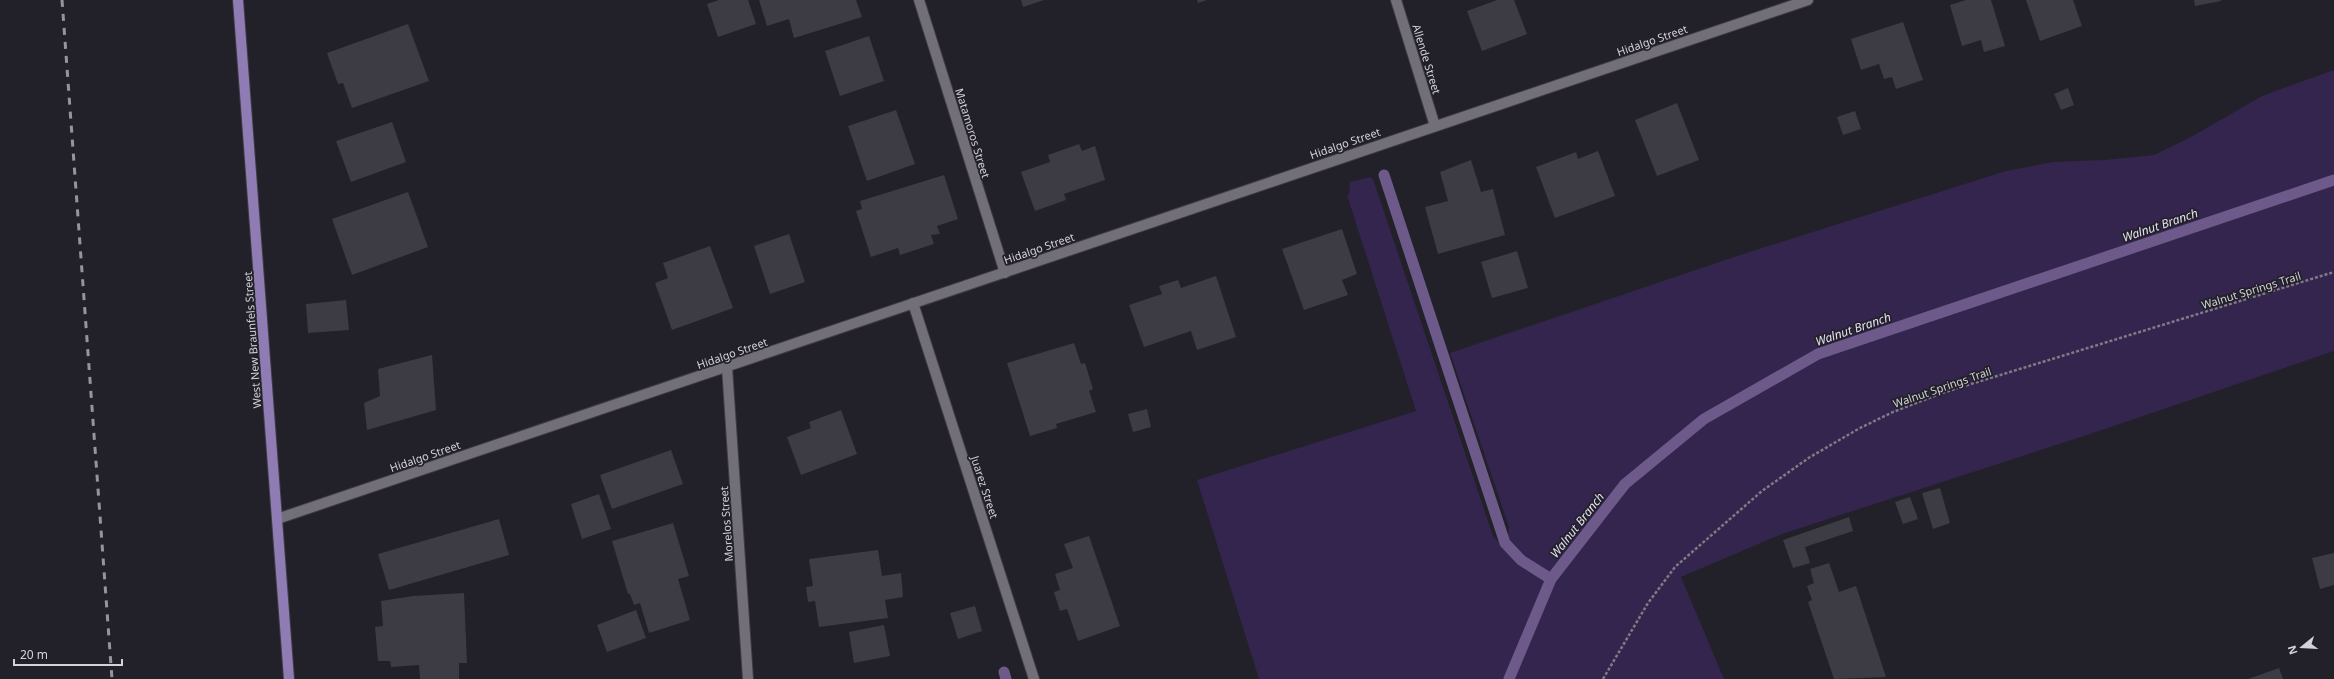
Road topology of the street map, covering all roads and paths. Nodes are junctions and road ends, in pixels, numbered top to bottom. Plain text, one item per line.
1 (238, 0) edge
2 (919, 0) edge
3 (1396, 0) edge
4 (1808, 0) edge
5 (1435, 126) junction
6 (2334, 272) edge
7 (1004, 273) junction
8 (913, 303) junction
9 (727, 367) junction
10 (277, 519) junction
11 (289, 679) edge
12 (748, 679) edge
13 (1034, 679) edge
14 (1604, 679) edge

1 - 10 main road, West New Braunfels Street
2 - 7 street, Matamoros Street
3 - 5 street, Allende Street
4 - 5 street, Hidalgo Street
5 - 7 street, Hidalgo Street
6 - 14 path, Walnut Springs Trail
7 - 8 street, Hidalgo Street
8 - 9 street, Hidalgo Street
8 - 13 street, Juarez Street
9 - 10 street, Hidalgo Street
9 - 12 street, Morelos Street
10 - 11 main road, West New Braunfels Street

